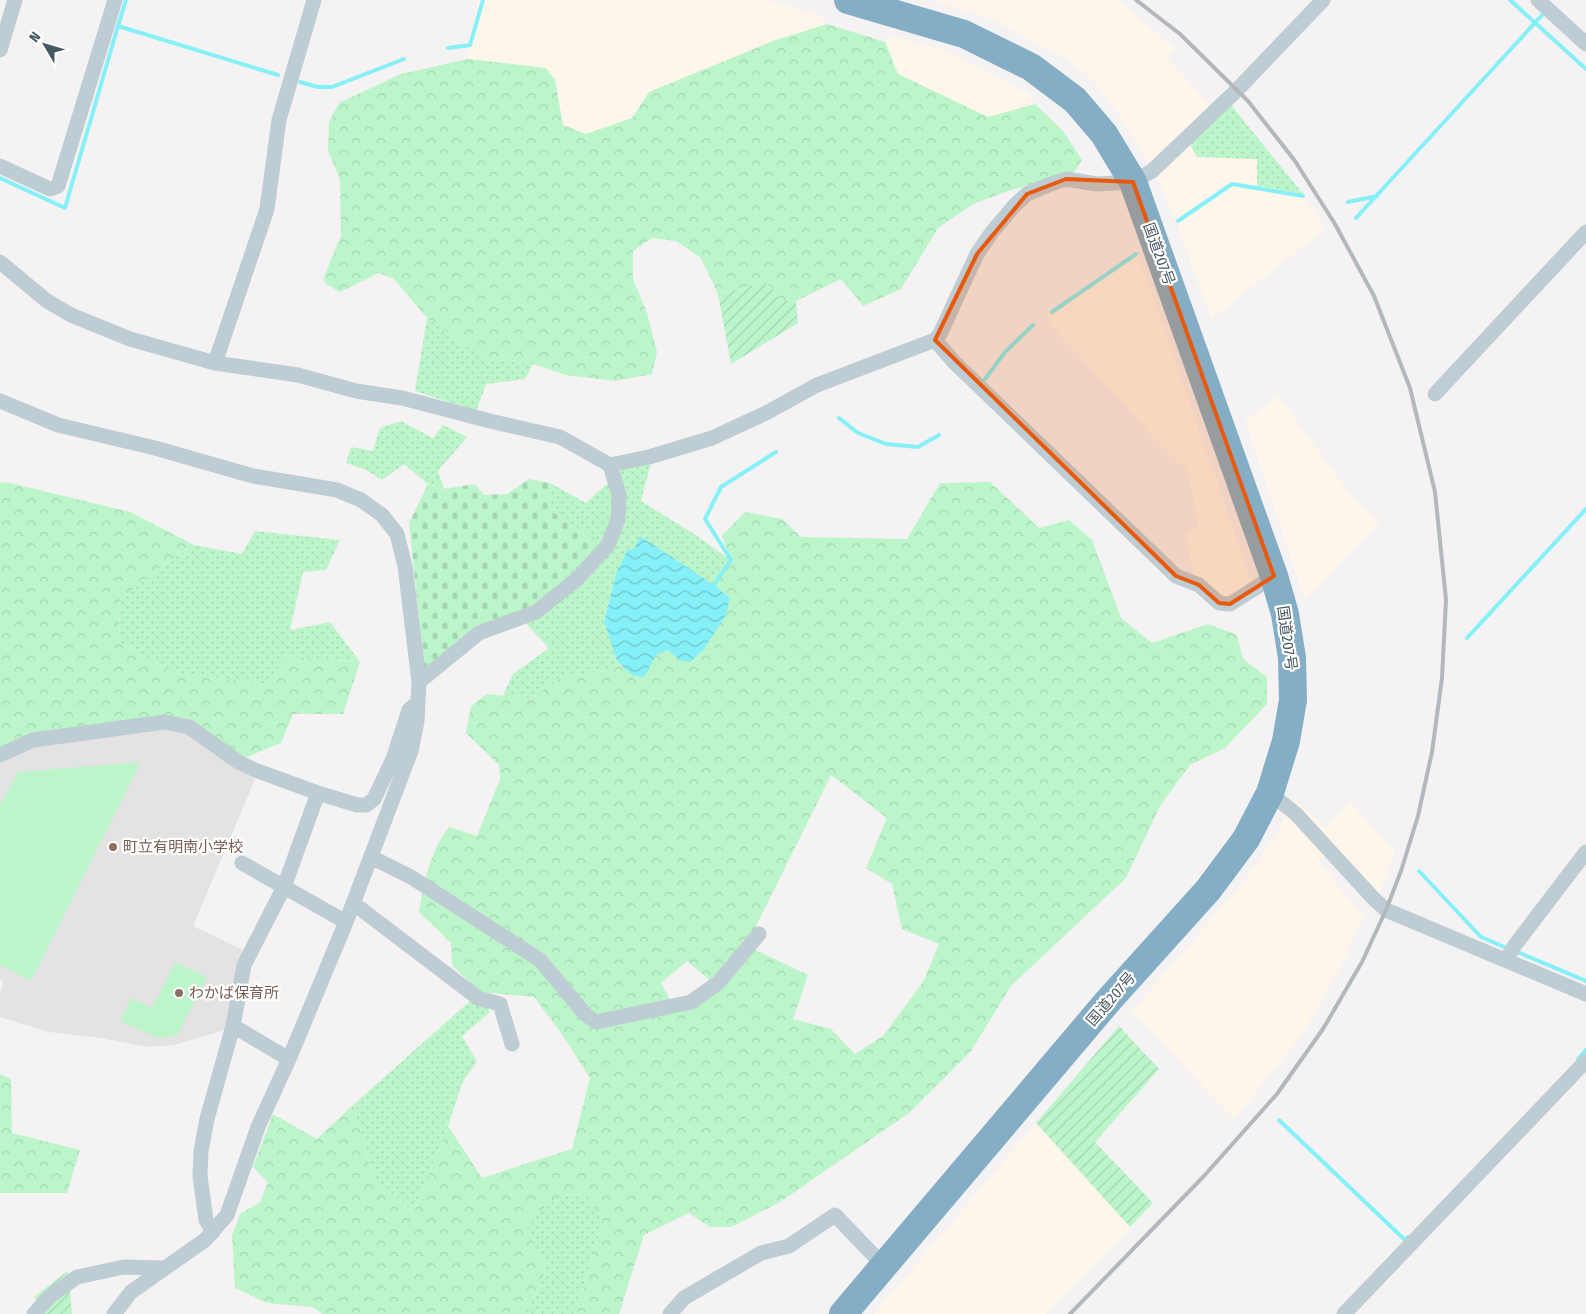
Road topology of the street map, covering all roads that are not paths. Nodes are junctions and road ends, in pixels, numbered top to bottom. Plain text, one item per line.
1 (16, 0) edge
2 (115, 0) edge
3 (314, 0) edge
4 (848, 0) edge
5 (1323, 0) edge
6 (1538, 0) edge
7 (1586, 44) edge
8 (0, 50) edge
9 (0, 166) edge
10 (1134, 182) junction
11 (1586, 232) edge
12 (0, 262) edge
13 (935, 340) junction
14 (215, 363) junction
15 (1435, 394) dead end
16 (0, 401) edge
17 (610, 465) junction
18 (1274, 576) junction
19 (419, 682) junction
20 (419, 700) junction
21 (0, 755) edge
22 (318, 793) junction
23 (1270, 793) junction
24 (1586, 852) edge
25 (371, 857) junction
26 (242, 863) dead end
27 (284, 887) junction
28 (353, 904) junction
29 (346, 922) junction
30 (759, 934) dead end
31 (1510, 953) junction
32 (1586, 994) edge
33 (233, 1026) junction
34 (512, 1044) dead end
35 (289, 1059) junction
36 (1586, 1061) edge
37 (213, 1232) junction
38 (883, 1265) junction
39 (162, 1268) junction
40 (34, 1314) edge
41 (114, 1314) edge
42 (670, 1314) edge
43 (843, 1314) edge
44 (1344, 1314) edge

1 - 8 street
2 - 9 street
3 - 14 street
4 - 10 highway, 国道207号
5 - 10 street
6 - 7 street
10 - 13 street
10 - 18 highway, 国道207号
11 - 15 street
12 - 14 street
13 - 17 street
13 - 18 street
14 - 17 street
16 - 19 street
17 - 19 street
18 - 23 highway, 国道207号
19 - 20 street
20 - 22 street
20 - 25 street
21 - 22 street
22 - 27 street
23 - 31 street
23 - 38 highway, 国道207号
24 - 31 street
25 - 28 street
25 - 30 street
26 - 27 street
27 - 29 street
27 - 33 street
28 - 29 street
28 - 34 street
29 - 35 street
31 - 32 street
33 - 35 street
33 - 37 street
35 - 37 street
36 - 44 street
37 - 39 street
38 - 42 street
38 - 43 highway, 国道207号
39 - 40 street
39 - 41 street

